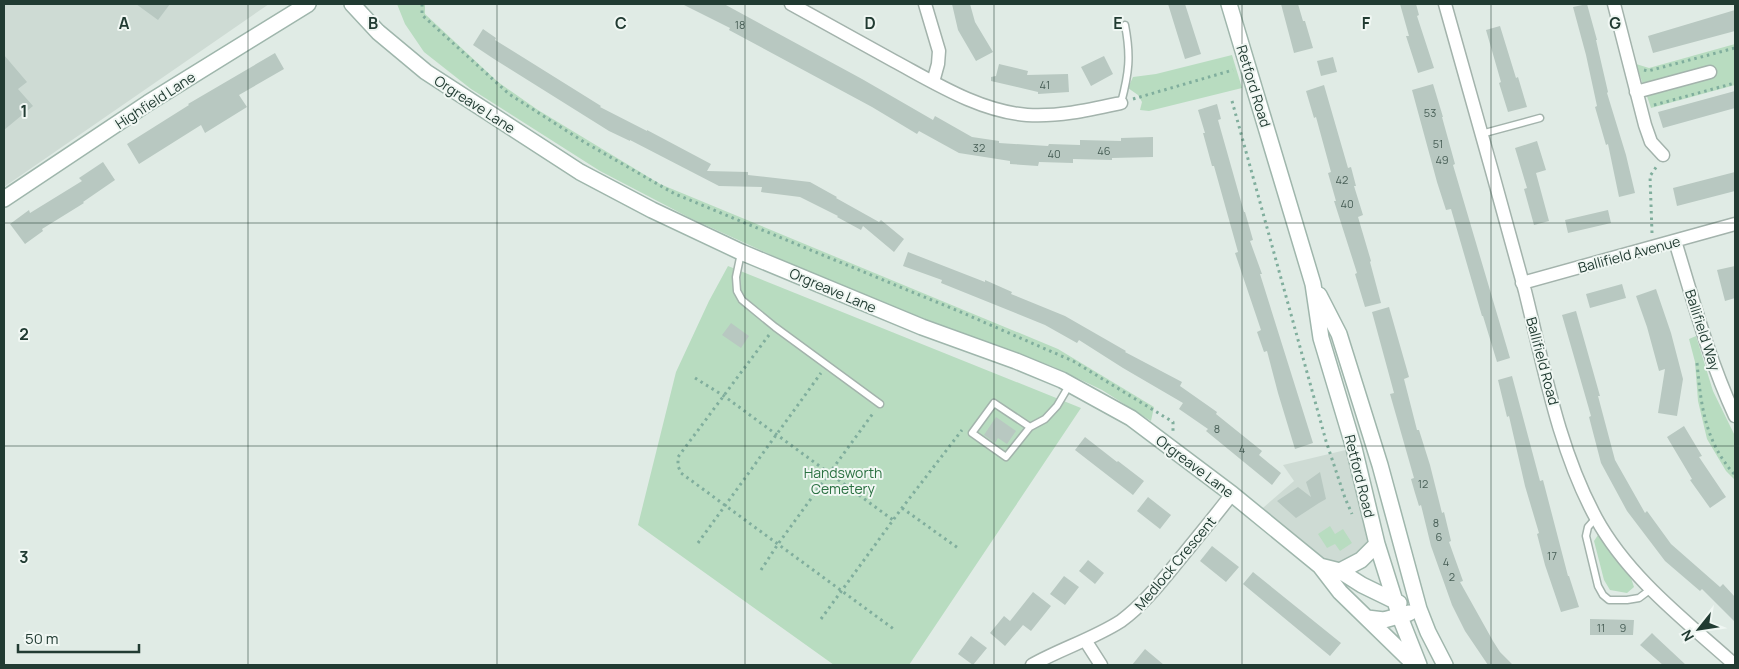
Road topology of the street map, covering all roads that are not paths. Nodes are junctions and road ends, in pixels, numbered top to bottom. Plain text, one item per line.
1 (308, 4) edge
2 (352, 4) edge
3 (791, 4) edge
4 (926, 4) edge
5 (1229, 4) edge
6 (1445, 4) edge
7 (1614, 4) edge
8 (1125, 25) dead end
9 (1710, 72) dead end
10 (933, 82) junction
11 (1636, 92) junction
12 (1121, 103) joint
13 (1540, 118) dead end
14 (1481, 134) junction
15 (1663, 155) road end
16 (4, 199) edge
17 (1735, 224) edge
18 (1675, 241) junction
19 (741, 252) junction
20 (1522, 283) junction
21 (1313, 284) junction
22 (1070, 384) junction
23 (880, 404) road end
24 (1735, 416) edge
25 (1030, 428) junction
26 (1232, 494) junction
27 (1596, 518) junction
28 (1377, 544) junction
29 (1320, 566) junction
30 (1340, 571) junction
31 (1651, 589) junction
32 (1395, 601) junction
33 (1419, 609) junction
34 (1400, 617) junction
35 (1367, 618) junction
36 (1085, 640) junction
37 (1032, 665) edge
38 (1101, 665) edge
39 (1417, 665) edge
40 (1445, 665) edge
41 (1735, 665) edge

1 - 16 main road, Highfield Lane
2 - 19 main road, Orgreave Lane
3 - 10 street
4 - 10 street
5 - 21 main road, Retford Road
6 - 14 street, Ballifield Road
7 - 11 street
8 - 12 lane
9 - 11 street
10 - 12 street
11 - 15 street
13 - 14 lane
14 - 20 street, Ballifield Road
17 - 18 street, Ballifield Avenue
18 - 20 street, Ballifield Avenue
18 - 24 street, Ballifield Way
19 - 22 main road, Orgreave Lane
19 - 23 lane
20 - 27 street, Ballifield Road
21 - 28 main road, Retford Road
21 - 33 main road, Retford Road
22 - 25 lane
22 - 26 main road, Orgreave Lane
25 - 25 lane
26 - 29 main road, Orgreave Lane
26 - 36 street, Medlock Crescent
27 - 31 street, Ballifield Road
27 - 31 lane
28 - 30 main road
28 - 32 main road, Retford Road
29 - 30 main road, Orgreave Lane
29 - 35 main road, Orgreave Lane
30 - 32 main road, Orgreave Lane
31 - 41 street, Ballifield Road
32 - 33 main road, Orgreave Lane
32 - 34 main road, Retford Road
33 - 34 main road
33 - 40 main road, Retford Road
34 - 35 main road
34 - 39 main road, Retford Road
35 - 39 main road, Orgreave Lane
36 - 37 street, Medlock Crescent
36 - 38 street

